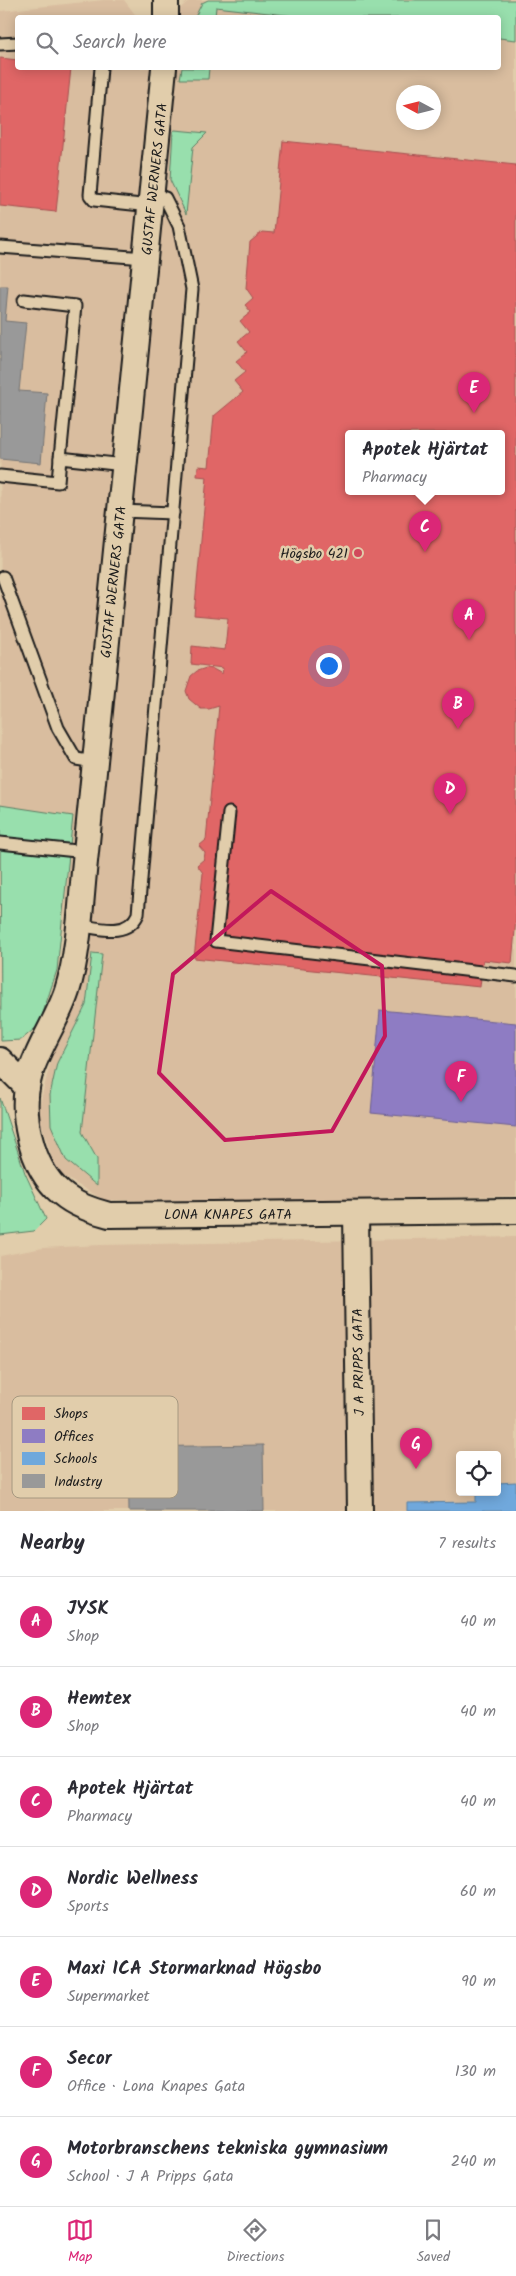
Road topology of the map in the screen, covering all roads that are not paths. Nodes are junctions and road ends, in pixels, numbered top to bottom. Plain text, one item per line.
1 (166, 0) edge
2 (166, 15) edge
3 (15, 43) edge
4 (0, 44) edge
5 (101, 70) edge
6 (164, 70) edge
7 (152, 201) junction
8 (0, 247) edge
9 (145, 258) junction
10 (24, 300) dead end
11 (60, 458) junction
12 (124, 465) junction
13 (0, 476) edge
14 (120, 511) junction
15 (173, 513) junction
16 (3, 578) dead end
17 (95, 762) junction
18 (229, 813) dead end
19 (0, 843) edge
20 (86, 852) junction
21 (78, 925) junction
22 (516, 976) edge
23 (0, 1060) edge
24 (27, 1087) junction
25 (516, 1211) edge
26 (356, 1214) junction
27 (360, 1511) edge

1 - 2 street
3 - 4 lane
5 - 7 lane
6 - 7 street, GUSTAF WERNERS GATA
7 - 9 street, GUSTAF WERNERS GATA
7 - 15 lane
8 - 9 lane
9 - 12 street, GUSTAF WERNERS GATA
10 - 11 lane
11 - 12 lane
11 - 13 lane
12 - 14 street, GUSTAF WERNERS GATA
14 - 15 lane
14 - 17 street, GUSTAF WERNERS GATA
15 - 21 lane
16 - 17 lane
17 - 20 street, GUSTAF WERNERS GATA
18 - 22 lane
19 - 20 lane
20 - 21 street, GUSTAF WERNERS GATA
21 - 24 street, GUSTAF WERNERS GATA
23 - 24 street
24 - 26 street, LONA KNAPES GATA
25 - 26 street, LONA KNAPES GATA
26 - 27 street, J A PRIPPS GATA

